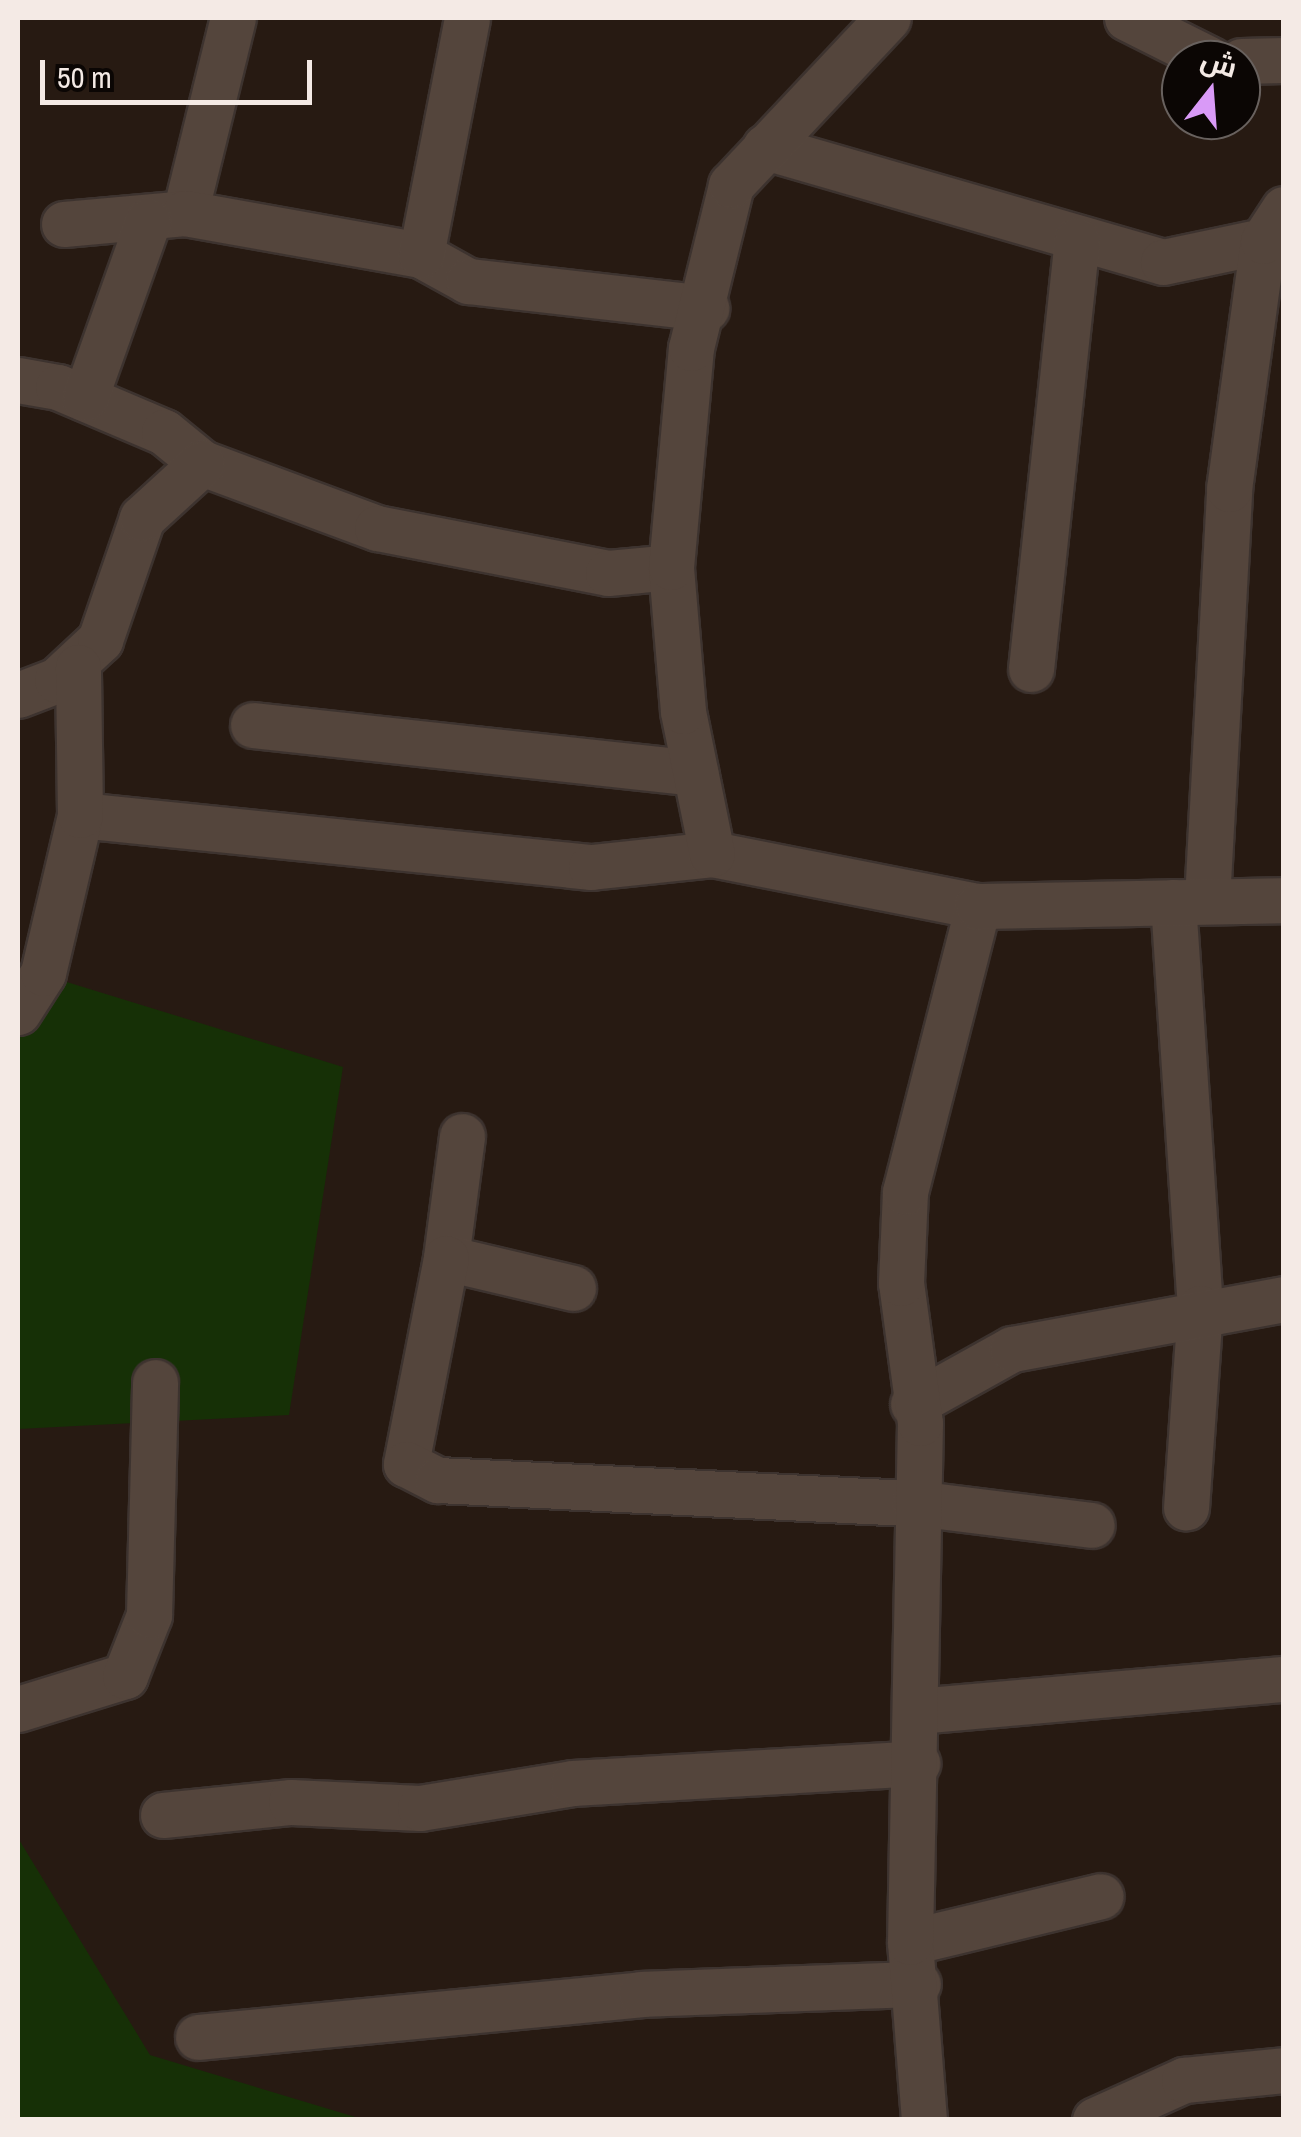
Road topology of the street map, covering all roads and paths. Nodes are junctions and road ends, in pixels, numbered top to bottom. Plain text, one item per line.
1 (232, 18) edge
2 (468, 18) edge
3 (888, 18) edge
4 (1127, 18) edge
5 (1172, 40) edge
6 (765, 147) junction
7 (167, 217) junction
8 (64, 224) dead end
9 (1273, 225) edge
10 (1076, 240) junction
11 (421, 255) junction
12 (706, 308) junction
13 (18, 380) edge
14 (85, 398) junction
15 (202, 463) junction
16 (671, 567) junction
17 (78, 666) junction
18 (1031, 669) dead end
19 (18, 695) edge
20 (253, 725) dead end
21 (696, 773) junction
22 (80, 815) junction
23 (712, 854) junction
24 (1284, 900) edge
25 (1190, 901) junction
26 (978, 906) junction
27 (18, 1012) edge
28 (462, 1136) dead end
29 (446, 1258) junction
30 (573, 1288) dead end
31 (1284, 1299) edge
32 (1200, 1308) junction
33 (155, 1382) dead end
34 (913, 1404) junction
35 (915, 1503) junction
36 (1186, 1508) dead end
37 (1092, 1525) dead end
38 (1283, 1680) edge
39 (18, 1709) edge
40 (916, 1711) junction
41 (918, 1763) junction
42 (162, 1815) dead end
43 (1101, 1896) dead end
44 (914, 1963) junction
45 (198, 2036) dead end
46 (1284, 2070) edge
47 (924, 2120) edge
48 (1096, 2120) edge

1 - 7 street
2 - 11 street
3 - 6 street
4 - 5 street
6 - 10 street
6 - 12 street
7 - 8 street
7 - 11 street
7 - 14 street
9 - 10 street
9 - 25 street
10 - 18 street
11 - 12 street
12 - 16 street
13 - 14 street
14 - 15 street
15 - 16 street
15 - 17 street
16 - 21 street
17 - 19 street
17 - 22 street
20 - 21 street
21 - 23 street
22 - 23 street
22 - 27 street
23 - 26 street
24 - 25 street
25 - 26 street
25 - 32 street
26 - 34 street
28 - 29 street
29 - 30 street
29 - 35 street
31 - 32 street
32 - 34 street
32 - 36 street
33 - 39 street
34 - 35 street
35 - 37 street
35 - 40 street
38 - 40 street
40 - 41 street
41 - 42 street
41 - 44 street
43 - 44 street
44 - 45 street
44 - 47 street
46 - 48 street

